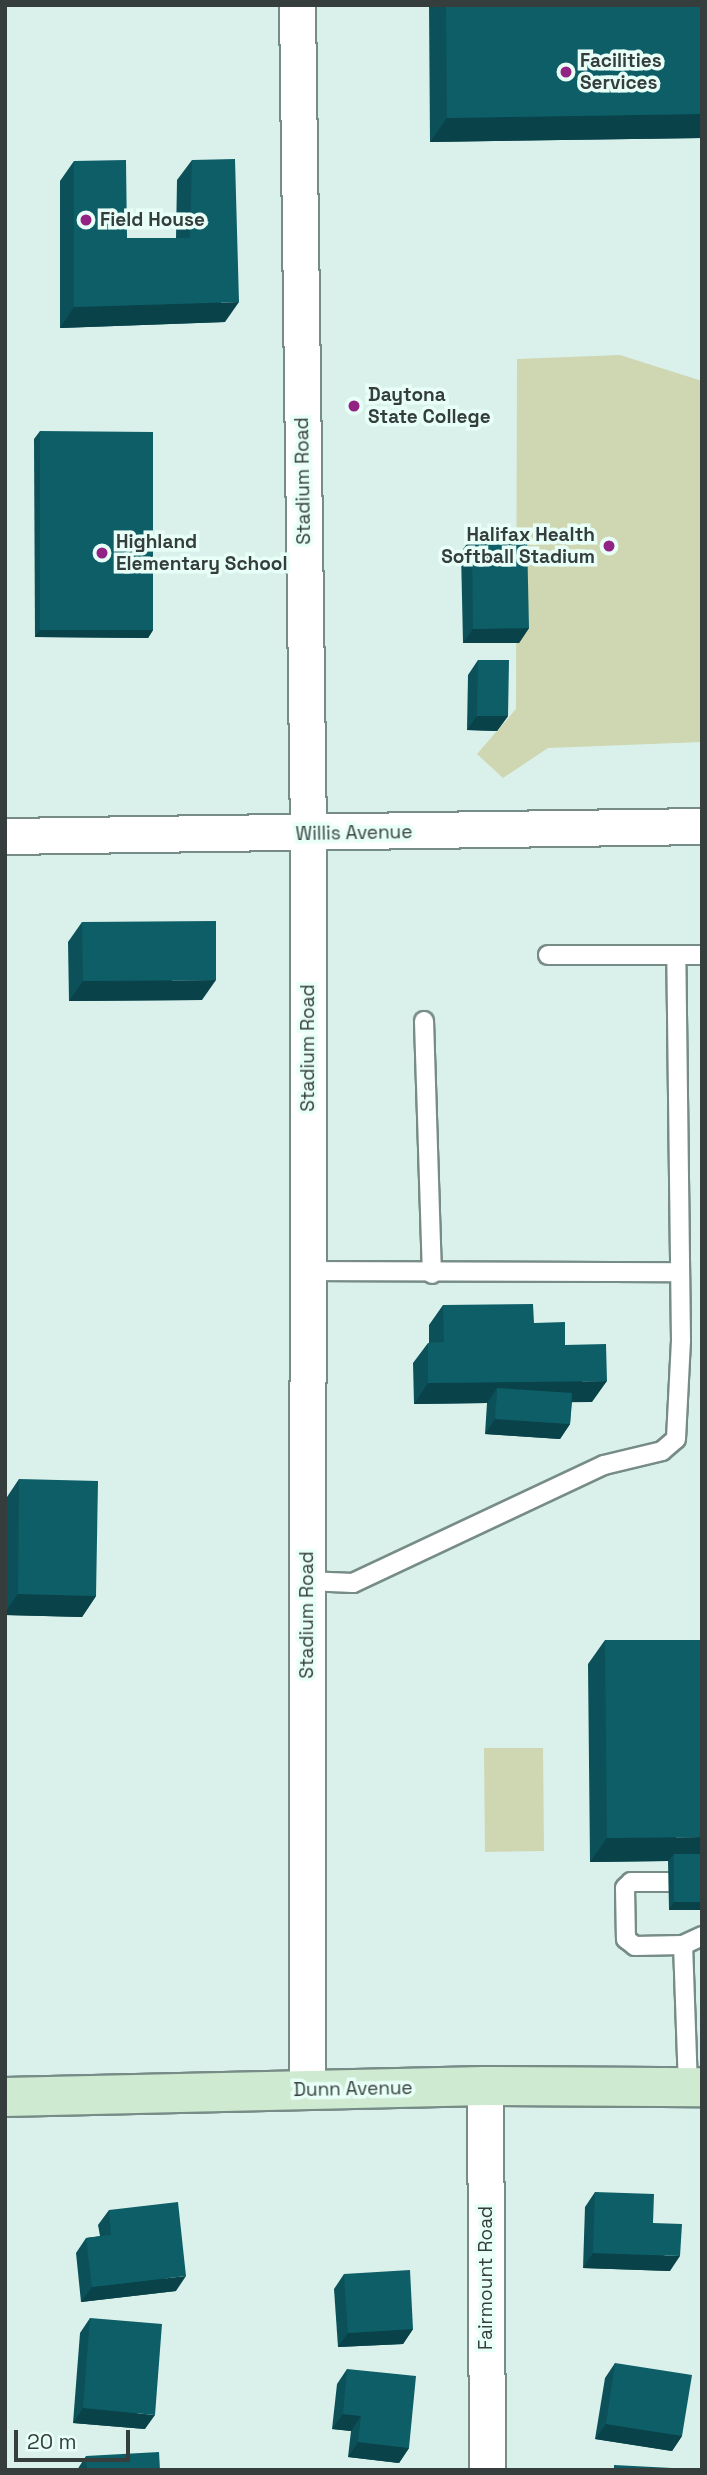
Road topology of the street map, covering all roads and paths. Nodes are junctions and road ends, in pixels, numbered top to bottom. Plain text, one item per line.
1 (297, 5) edge
2 (702, 826) edge
3 (308, 835) junction
4 (5, 836) edge
5 (548, 955) dead end
6 (676, 955) junction
7 (702, 956) edge
8 (424, 1021) dead end
9 (307, 1271) junction
10 (680, 1272) junction
11 (432, 1274) junction
12 (307, 1581) junction
13 (668, 1882) dead end
14 (702, 1936) edge
15 (683, 1945) junction
16 (485, 2086) junction
17 (695, 2087) edge
18 (307, 2091) junction
19 (5, 2098) edge
20 (487, 2470) edge

1 - 3 street, Stadium Road
2 - 3 street, Willis Avenue
3 - 4 street, Willis Avenue
3 - 9 street, Stadium Road
5 - 6 lane
6 - 7 lane
6 - 10 lane
8 - 11 lane
9 - 11 lane
9 - 12 street, Stadium Road
10 - 11 lane
10 - 12 lane
12 - 18 street, Stadium Road
13 - 15 lane
14 - 15 lane
15 - 17 lane
16 - 17 main road, Dunn Avenue
16 - 18 main road, Dunn Avenue
16 - 20 street, Fairmount Road
18 - 19 main road, Dunn Avenue

